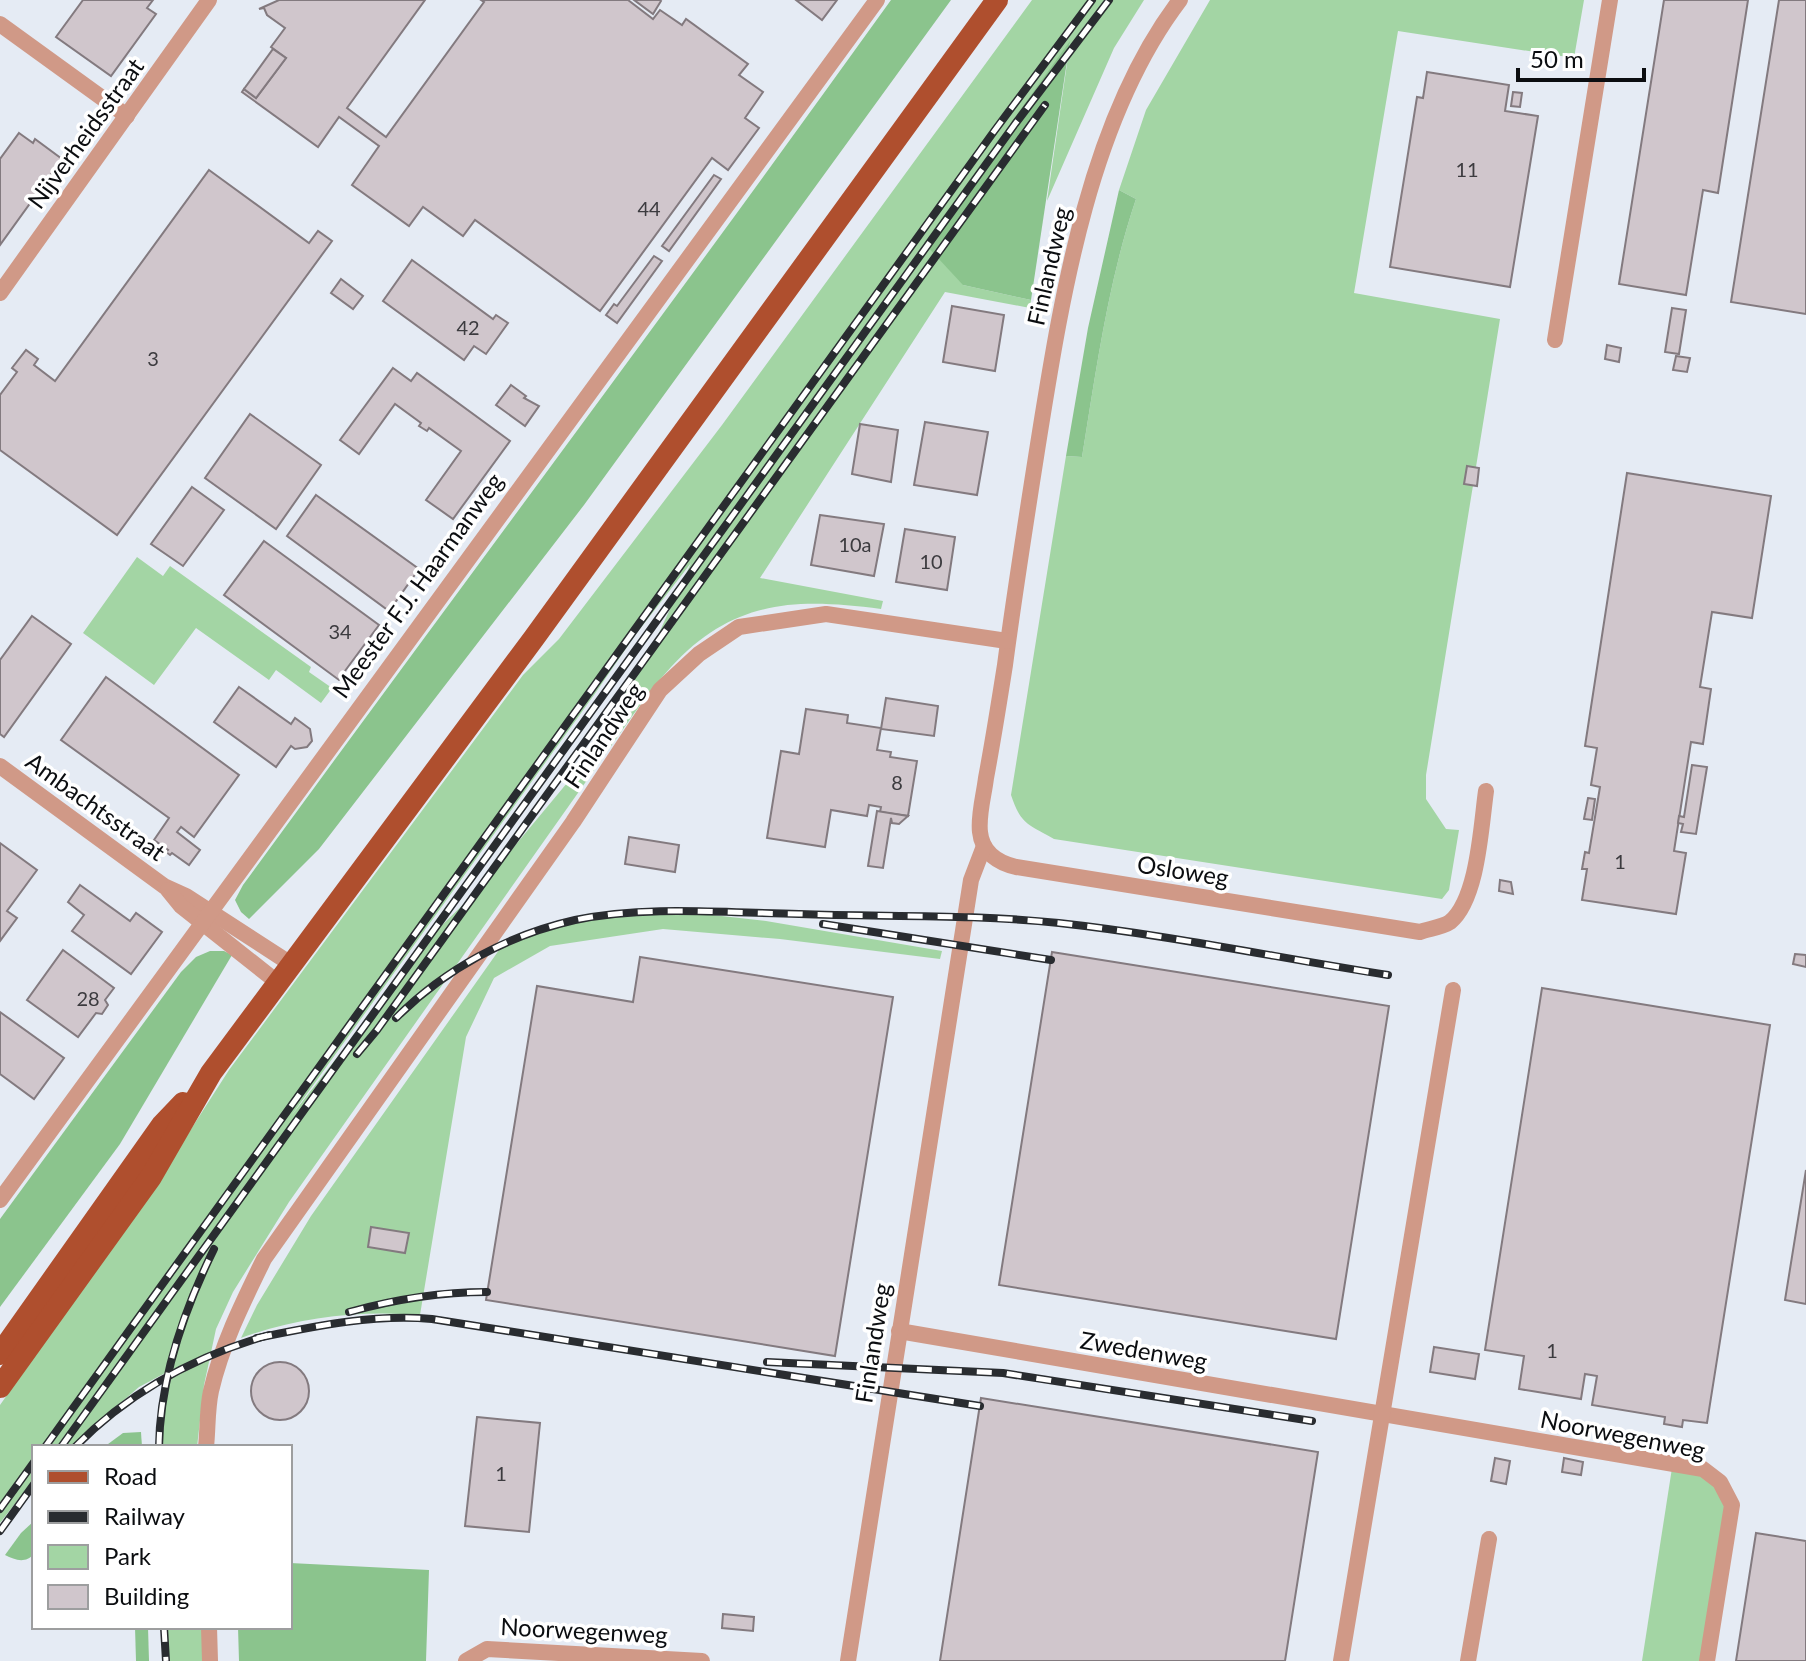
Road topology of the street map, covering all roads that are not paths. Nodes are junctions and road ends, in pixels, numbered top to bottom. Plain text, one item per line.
1 (209, 0) edge
2 (877, 0) edge
3 (997, 0) edge
4 (1180, 0) edge
5 (1610, 0) edge
6 (0, 24) edge
7 (127, 116) junction
8 (0, 293) edge
9 (1555, 340) dead end
10 (1007, 641) junction
11 (0, 766) edge
12 (1486, 791) dead end
13 (984, 846) junction
14 (207, 917) junction
15 (291, 964) junction
16 (277, 982) junction
17 (1453, 990) dead end
18 (211, 1073) junction
19 (0, 1200) edge
20 (899, 1331) junction
21 (0, 1354) edge
22 (0, 1387) edge
23 (1381, 1415) junction
24 (206, 1445) edge
25 (1489, 1539) dead end
26 (209, 1629) edge
27 (210, 1661) edge
28 (466, 1661) edge
29 (702, 1661) edge
30 (848, 1661) edge
31 (1341, 1661) edge
32 (1468, 1661) edge
33 (1707, 1661) edge

1 - 7 street, Nijverheidsstraat
2 - 14 street, Meester F.J. Haarmanweg
3 - 15 main road
4 - 10 street, Finlandweg
5 - 9 street
6 - 7 street
7 - 8 street, Nijverheidsstraat
10 - 13 street
10 - 24 street, Finlandweg
11 - 14 street, Ambachtsstraat
12 - 13 street, Osloweg
13 - 20 street, Finlandweg
14 - 15 street, Ambachtsstraat
14 - 16 street, Ambachtsstraat
14 - 19 street, Meester F.J. Haarmanweg
15 - 16 main road
16 - 18 main road
17 - 23 street
18 - 21 main road
18 - 22 main road
20 - 23 street, Zwedenweg
20 - 30 street, Finlandweg
23 - 31 street
23 - 33 street, Noorwegenweg
25 - 32 street
26 - 27 street
28 - 29 street, Noorwegenweg

